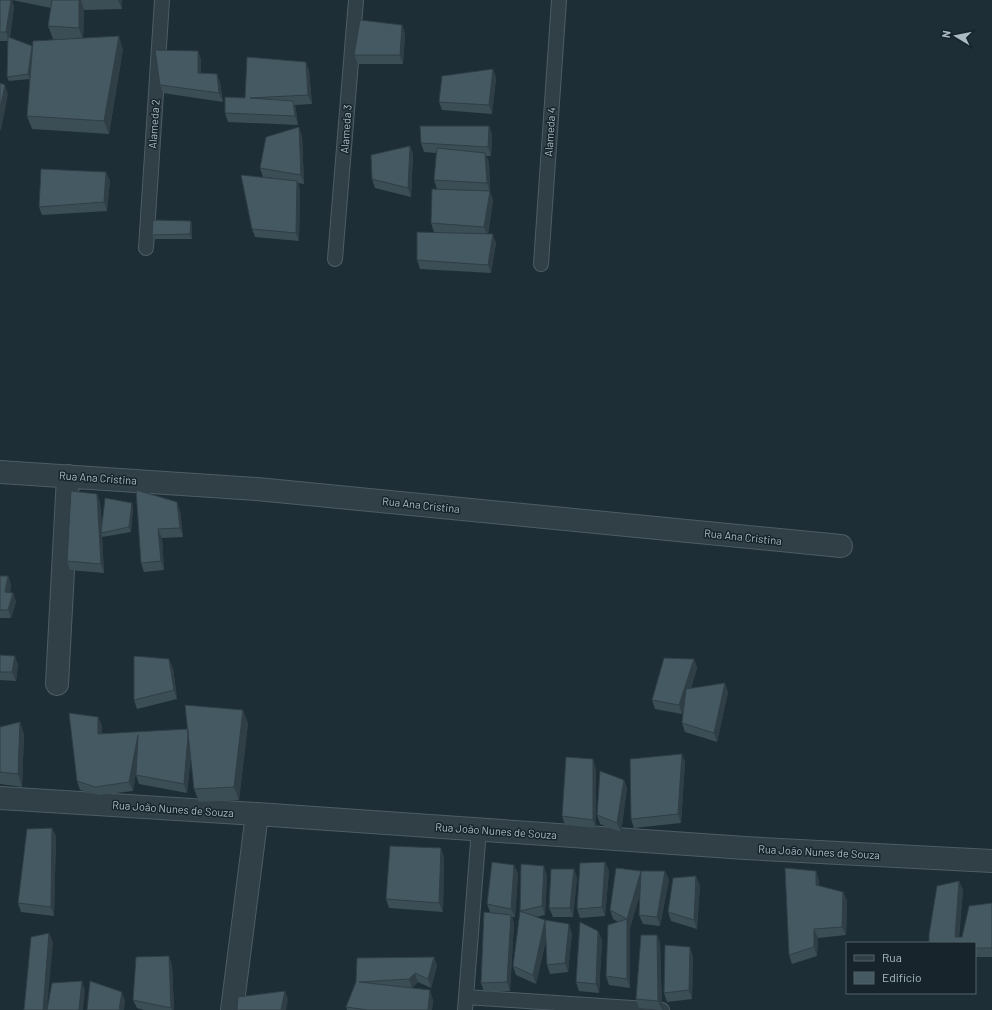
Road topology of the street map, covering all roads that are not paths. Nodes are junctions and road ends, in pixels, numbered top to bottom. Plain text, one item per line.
1 (162, 0) edge
2 (356, 0) edge
3 (559, 0) edge
4 (146, 248) dead end
5 (336, 259) dead end
6 (541, 264) dead end
7 (0, 472) edge
8 (68, 476) junction
9 (841, 546) dead end
10 (57, 684) dead end
11 (0, 798) edge
12 (257, 814) junction
13 (479, 829) junction
14 (992, 861) edge
15 (466, 1003) edge
16 (232, 1010) edge
17 (662, 1010) edge

1 - 4 lane, Alameda 2
2 - 5 lane, Alameda 3
3 - 6 lane, Alameda 4
7 - 8 street, Rua Ana Cristina
8 - 9 street, Rua Ana Cristina
8 - 10 street
11 - 12 street, Rua João Nunes de Souza
12 - 13 street, Rua João Nunes de Souza
12 - 16 street
13 - 14 street, Rua João Nunes de Souza
13 - 15 lane
15 - 17 lane

